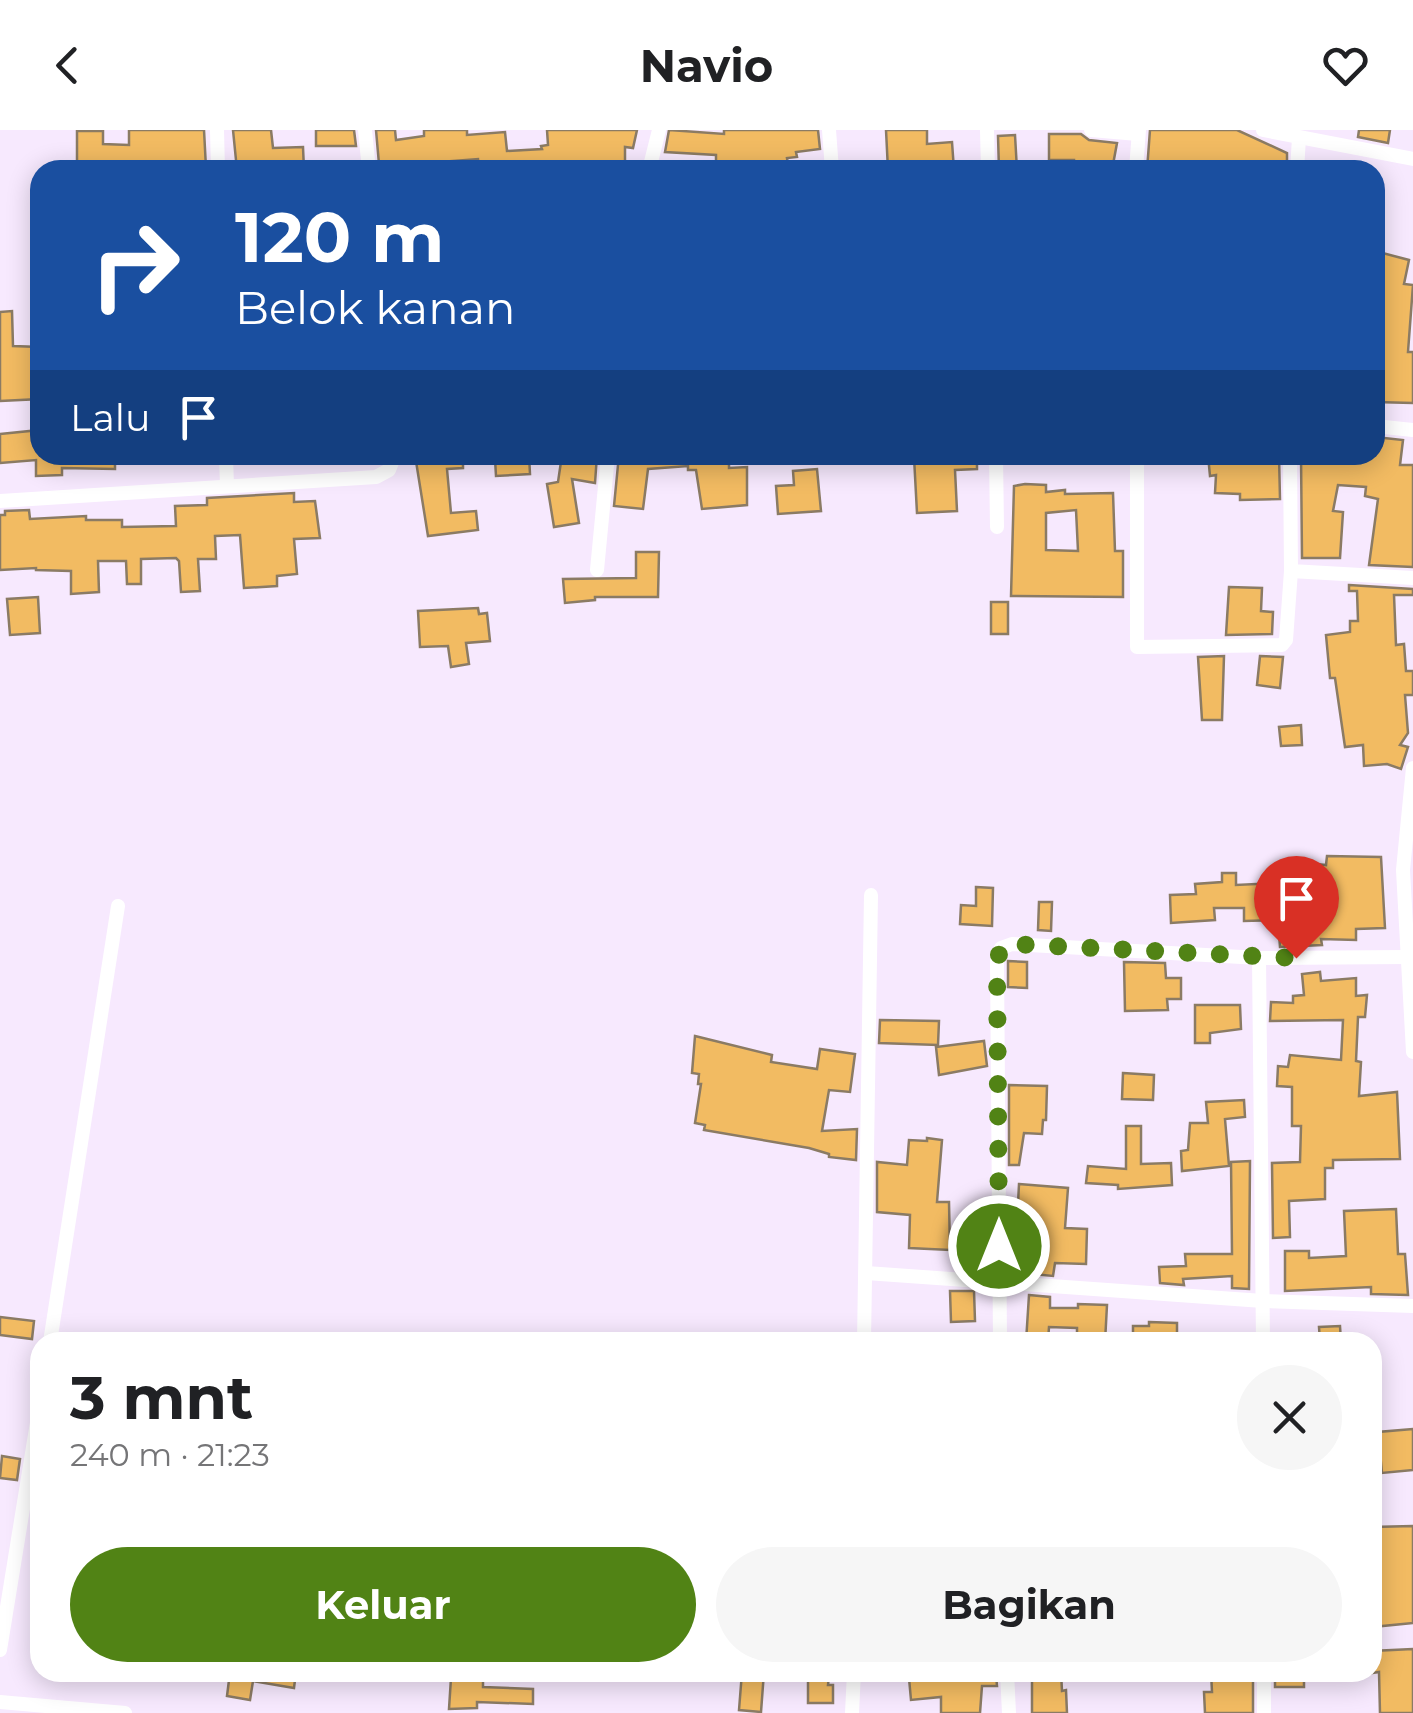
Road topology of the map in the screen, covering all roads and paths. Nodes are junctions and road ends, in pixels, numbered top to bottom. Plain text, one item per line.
1 (217, 130) edge
2 (364, 130) edge
3 (659, 130) edge
4 (829, 130) edge
5 (987, 130) edge
6 (1091, 130) edge
7 (1263, 130) edge
8 (1138, 132) edge
9 (1299, 138) junction
10 (1413, 159) edge
11 (218, 160) edge
12 (367, 160) edge
13 (652, 160) edge
14 (831, 160) edge
15 (988, 160) edge
16 (1137, 160) edge
17 (1298, 160) edge
18 (1385, 427) edge
19 (1413, 430) edge
20 (226, 465) edge
21 (391, 465) edge
22 (607, 465) edge
23 (996, 465) edge
24 (1137, 465) edge
25 (1290, 465) edge
26 (227, 486) junction
27 (0, 501) edge
28 (997, 527) dead end
29 (597, 570) dead end
30 (1290, 571) junction
31 (1413, 578) edge
32 (1413, 768) edge
33 (872, 895) dead end
34 (118, 906) dead end
35 (1407, 957) junction
36 (1258, 958) junction
37 (1413, 1052) edge
38 (866, 1273) junction
39 (1000, 1282) junction
40 (1263, 1301) junction
41 (1413, 1306) edge
42 (52, 1332) edge
43 (864, 1332) edge
44 (1000, 1332) edge
45 (1264, 1332) edge
46 (30, 1466) edge
47 (0, 1650) edge
48 (854, 1682) edge
49 (1007, 1682) edge
50 (1264, 1682) edge
51 (0, 1702) edge
52 (126, 1713) edge
53 (852, 1713) edge
54 (1009, 1713) edge
55 (1264, 1713) edge

1 - 11 street
2 - 12 street
3 - 13 street
4 - 14 street
5 - 15 street
6 - 8 street
7 - 9 street
8 - 16 street
9 - 10 street
9 - 17 street
18 - 19 street
20 - 26 street
21 - 26 street
22 - 29 street
23 - 28 street
24 - 30 street
25 - 30 street
26 - 27 street
30 - 31 street
32 - 35 street
33 - 38 street
34 - 42 street
35 - 36 street
35 - 37 street
36 - 39 street
36 - 40 street
38 - 39 street
38 - 43 street
39 - 40 street
39 - 44 street
40 - 41 street
40 - 45 street
46 - 47 street
48 - 53 street
49 - 54 street
50 - 55 street
51 - 52 street

